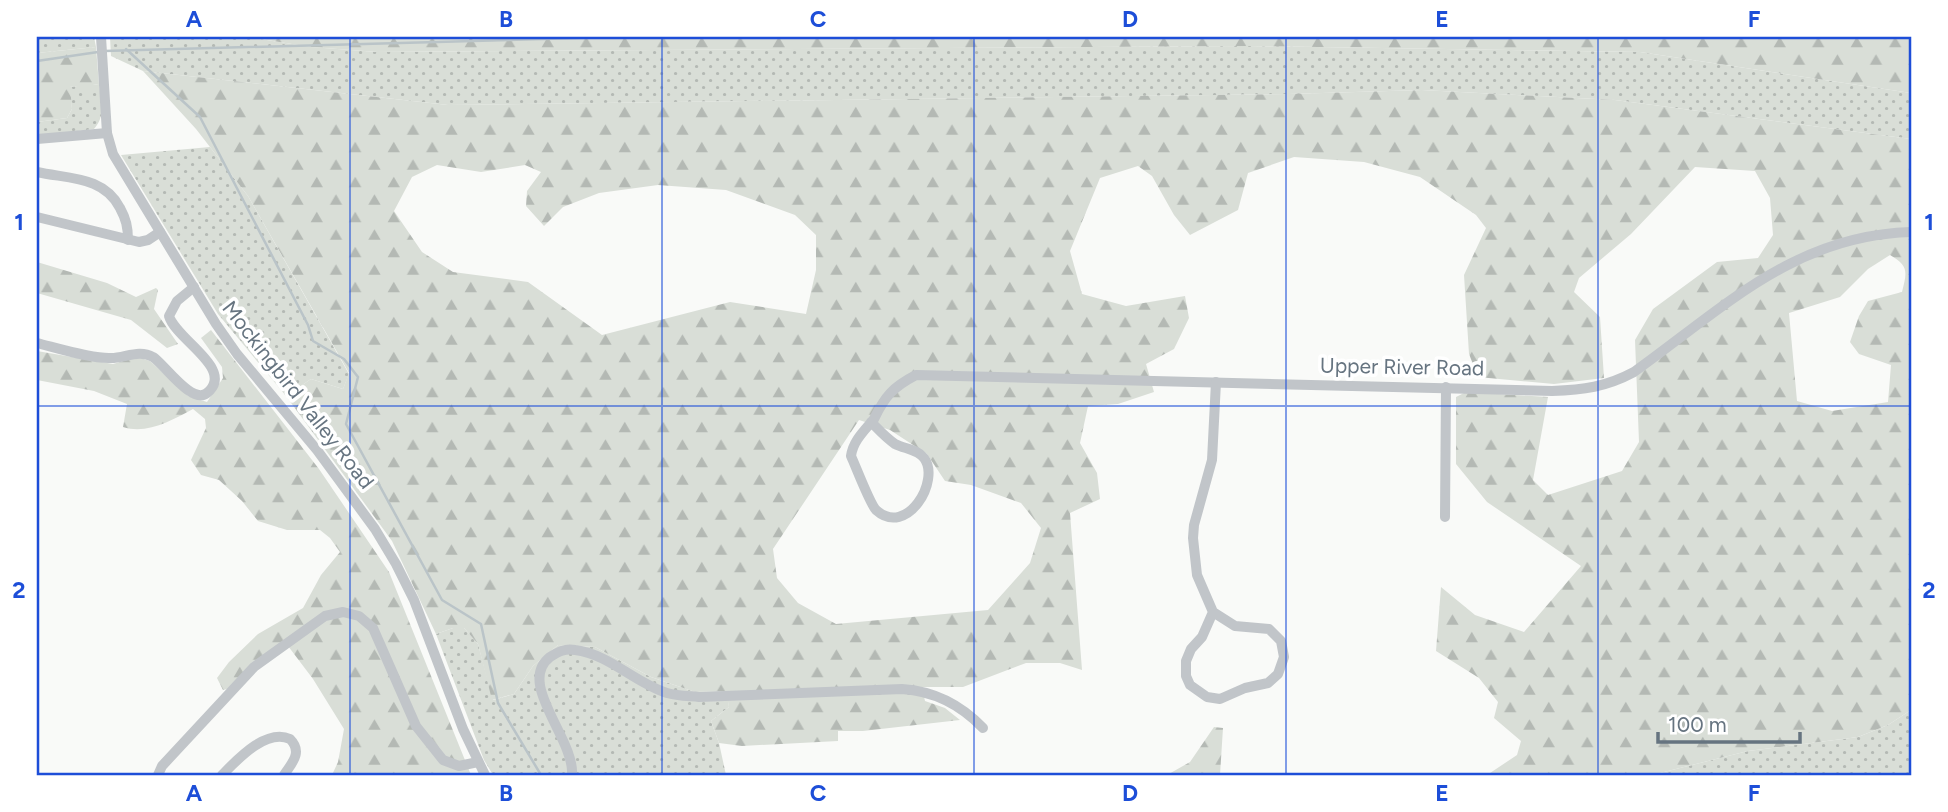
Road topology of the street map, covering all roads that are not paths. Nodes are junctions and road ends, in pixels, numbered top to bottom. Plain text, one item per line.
1 (101, 41) edge
2 (107, 132) junction
3 (37, 139) edge
4 (37, 172) edge
5 (37, 217) edge
6 (160, 232) junction
7 (1911, 232) edge
8 (128, 240) junction
9 (194, 287) junction
10 (37, 343) edge
11 (1216, 382) junction
12 (1446, 387) junction
13 (872, 422) junction
14 (1445, 517) dead end
15 (1213, 612) junction
16 (983, 728) dead end
17 (478, 762) junction
18 (158, 775) edge
19 (222, 775) edge
20 (284, 775) edge
21 (485, 775) edge
22 (572, 775) edge

1 - 2 street, Mockingbird Valley Road
2 - 3 street
2 - 6 street, Mockingbird Valley Road
4 - 8 street
5 - 8 street
6 - 8 street
6 - 9 street, Mockingbird Valley Road
7 - 12 street, Upper River Road
9 - 10 street
9 - 17 street, Mockingbird Valley Road
11 - 12 street, Upper River Road
11 - 13 street, Upper River Road
11 - 15 street
12 - 14 street
13 - 13 street, Upper River Road
15 - 15 street
16 - 22 street
17 - 18 street
17 - 21 street, Mockingbird Valley Road
19 - 20 street

